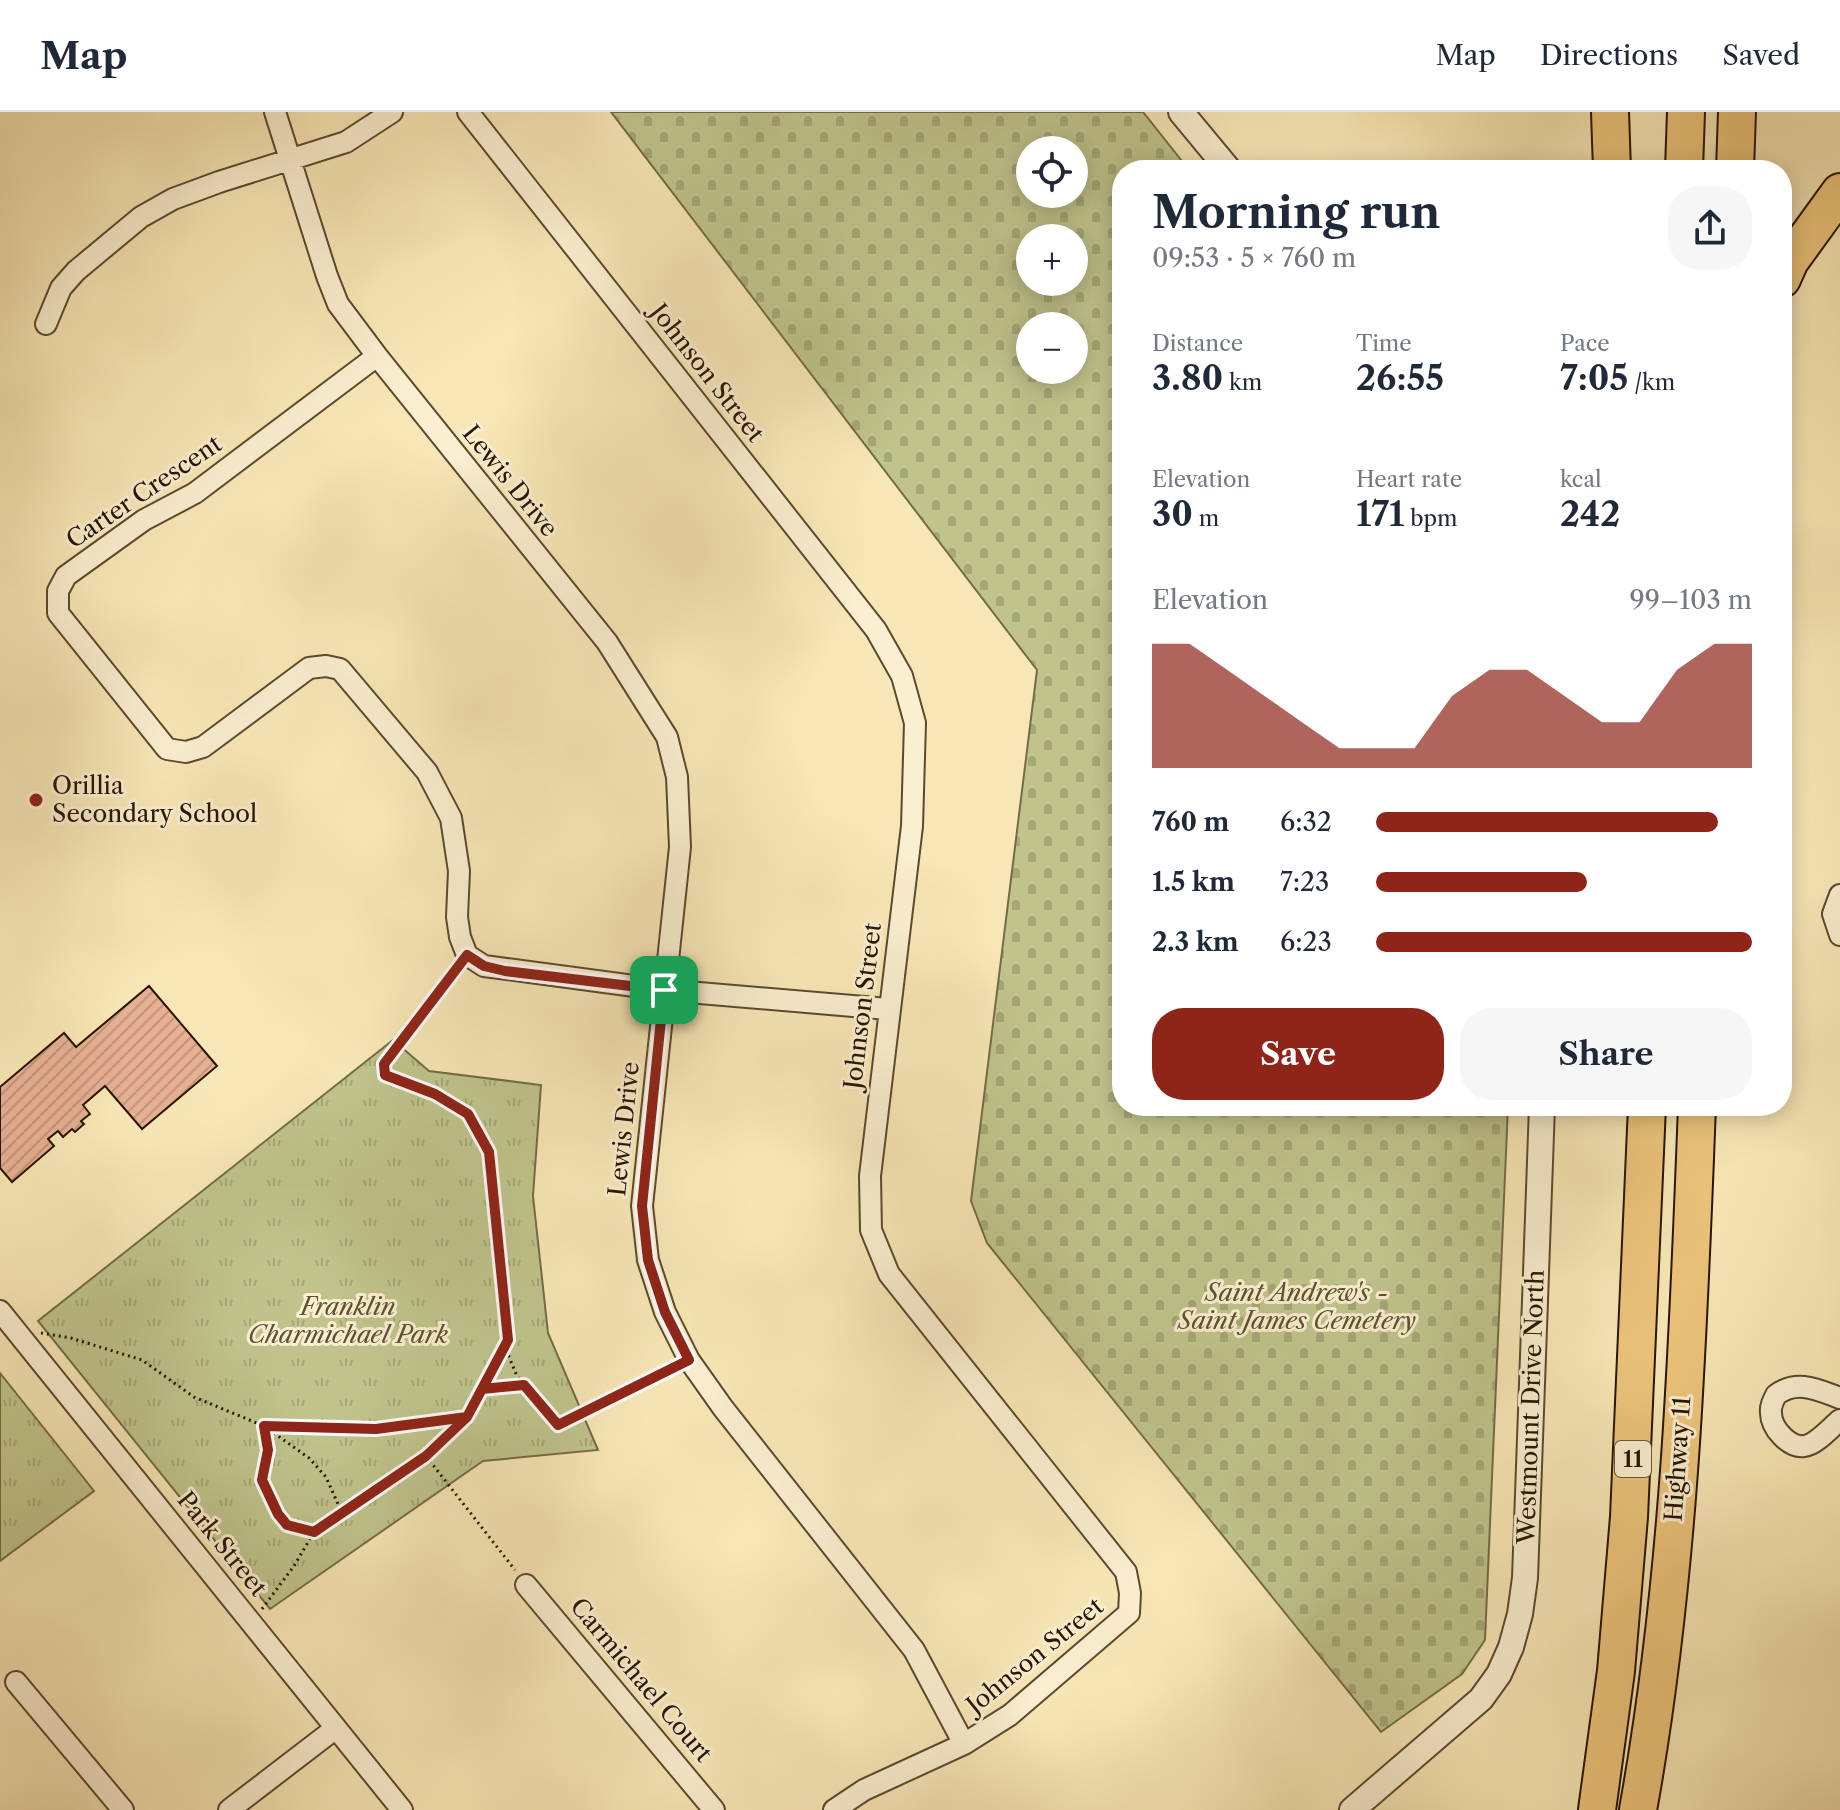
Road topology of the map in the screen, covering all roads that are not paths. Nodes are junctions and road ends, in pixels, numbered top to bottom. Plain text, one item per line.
1 (275, 112) edge
2 (392, 112) edge
3 (468, 112) edge
4 (1181, 112) edge
5 (1610, 112) edge
6 (1686, 112) edge
7 (1737, 112) edge
8 (291, 160) junction
9 (1221, 160) edge
10 (1612, 160) edge
11 (1684, 160) edge
12 (1735, 160) edge
13 (1840, 192) edge
14 (1792, 258) edge
15 (46, 324) dead end
16 (377, 356) junction
17 (1840, 895) edge
18 (1840, 935) edge
19 (664, 990) junction
20 (888, 1009) junction
21 (1542, 1116) edge
22 (1634, 1116) edge
23 (1647, 1116) edge
24 (1697, 1116) edge
25 (1643, 1220) junction
26 (6, 1319) edge
27 (1840, 1398) edge
28 (1840, 1420) edge
29 (526, 1585) road end
30 (16, 1682) dead end
31 (336, 1728) junction
32 (964, 1744) junction
33 (1358, 1808) edge
34 (123, 1810) edge
35 (229, 1810) edge
36 (402, 1810) edge
37 (714, 1810) edge
38 (834, 1810) edge
39 (1597, 1810) edge
40 (1638, 1810) edge

1 - 8 street, Lewis Drive
2 - 8 street
3 - 20 street, Johnson Street
4 - 9 street
5 - 10 highway
6 - 11 highway
7 - 12 highway
8 - 15 street
8 - 16 street, Lewis Drive
13 - 14 highway
16 - 19 street, Lewis Drive
16 - 19 street, Carter Crescent
17 - 18 street
19 - 20 street
19 - 32 street, Lewis Drive
20 - 32 street, Johnson Street
21 - 33 street, Westmount Drive North
22 - 25 highway
23 - 25 highway, Highway 11 / 11
24 - 40 highway, Highway 11 / 11
25 - 39 highway, Highway 11 / 11
26 - 31 street, Park Street
27 - 28 street
29 - 37 street, Carmichael Court
30 - 34 street
31 - 35 street
31 - 36 street, Park Street
32 - 38 street, Johnson Street

